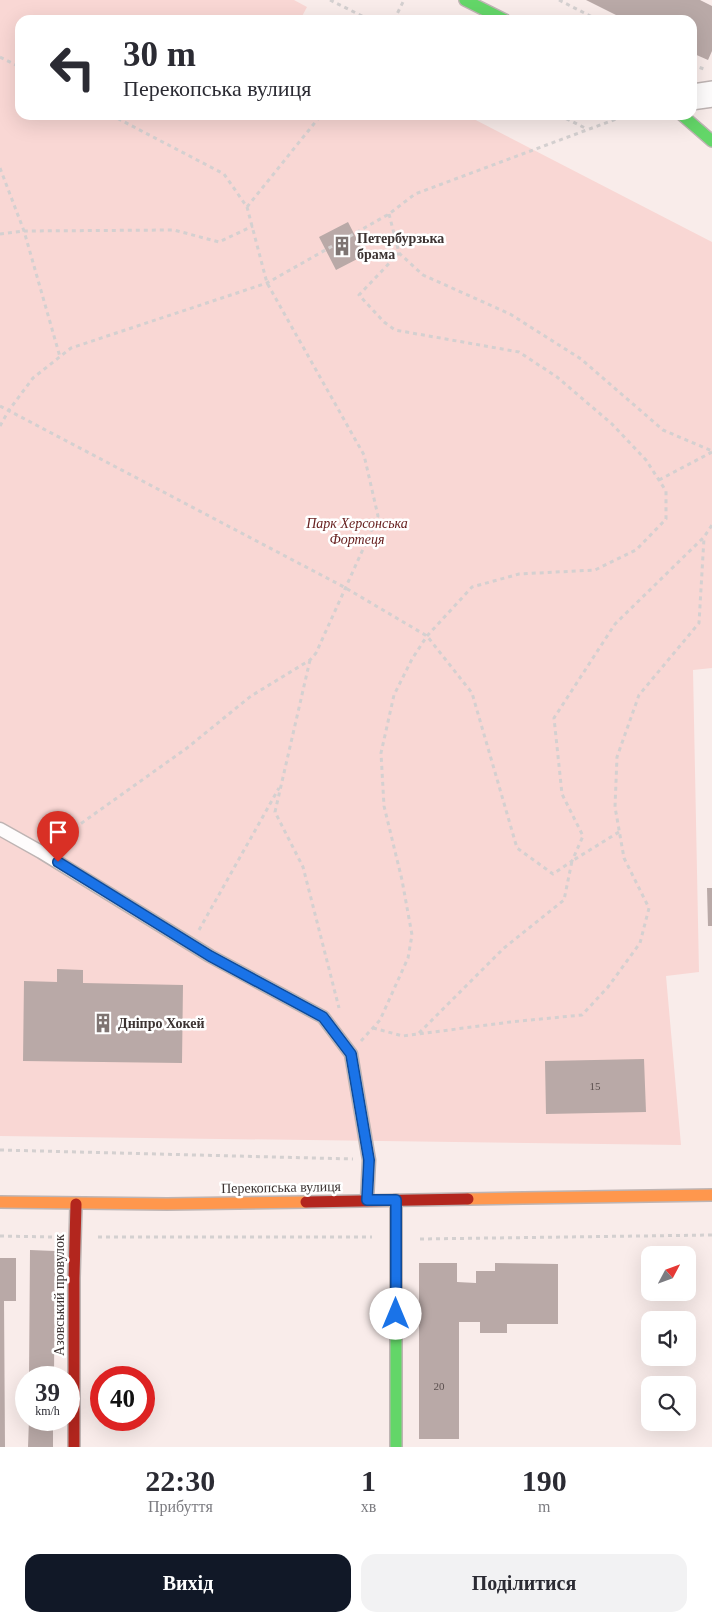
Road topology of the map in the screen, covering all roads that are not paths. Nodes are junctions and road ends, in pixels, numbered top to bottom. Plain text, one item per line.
1 (465, 0) edge
2 (495, 15) edge
3 (712, 94) edge
4 (697, 96) edge
5 (688, 120) edge
6 (712, 140) edge
7 (0, 829) edge
8 (712, 1195) edge
9 (367, 1200) junction
10 (396, 1200) junction
11 (0, 1202) edge
12 (76, 1204) junction
13 (74, 1447) edge
14 (396, 1447) edge

1 - 2 main road
3 - 4 street
5 - 6 main road
7 - 9 lane
8 - 10 main road, Перекопська вулиця
9 - 10 main road, Перекопська вулиця
9 - 12 main road, Перекопська вулиця
10 - 14 main road
11 - 12 main road, Перекопська вулиця
12 - 13 main road, Азовський провулок

